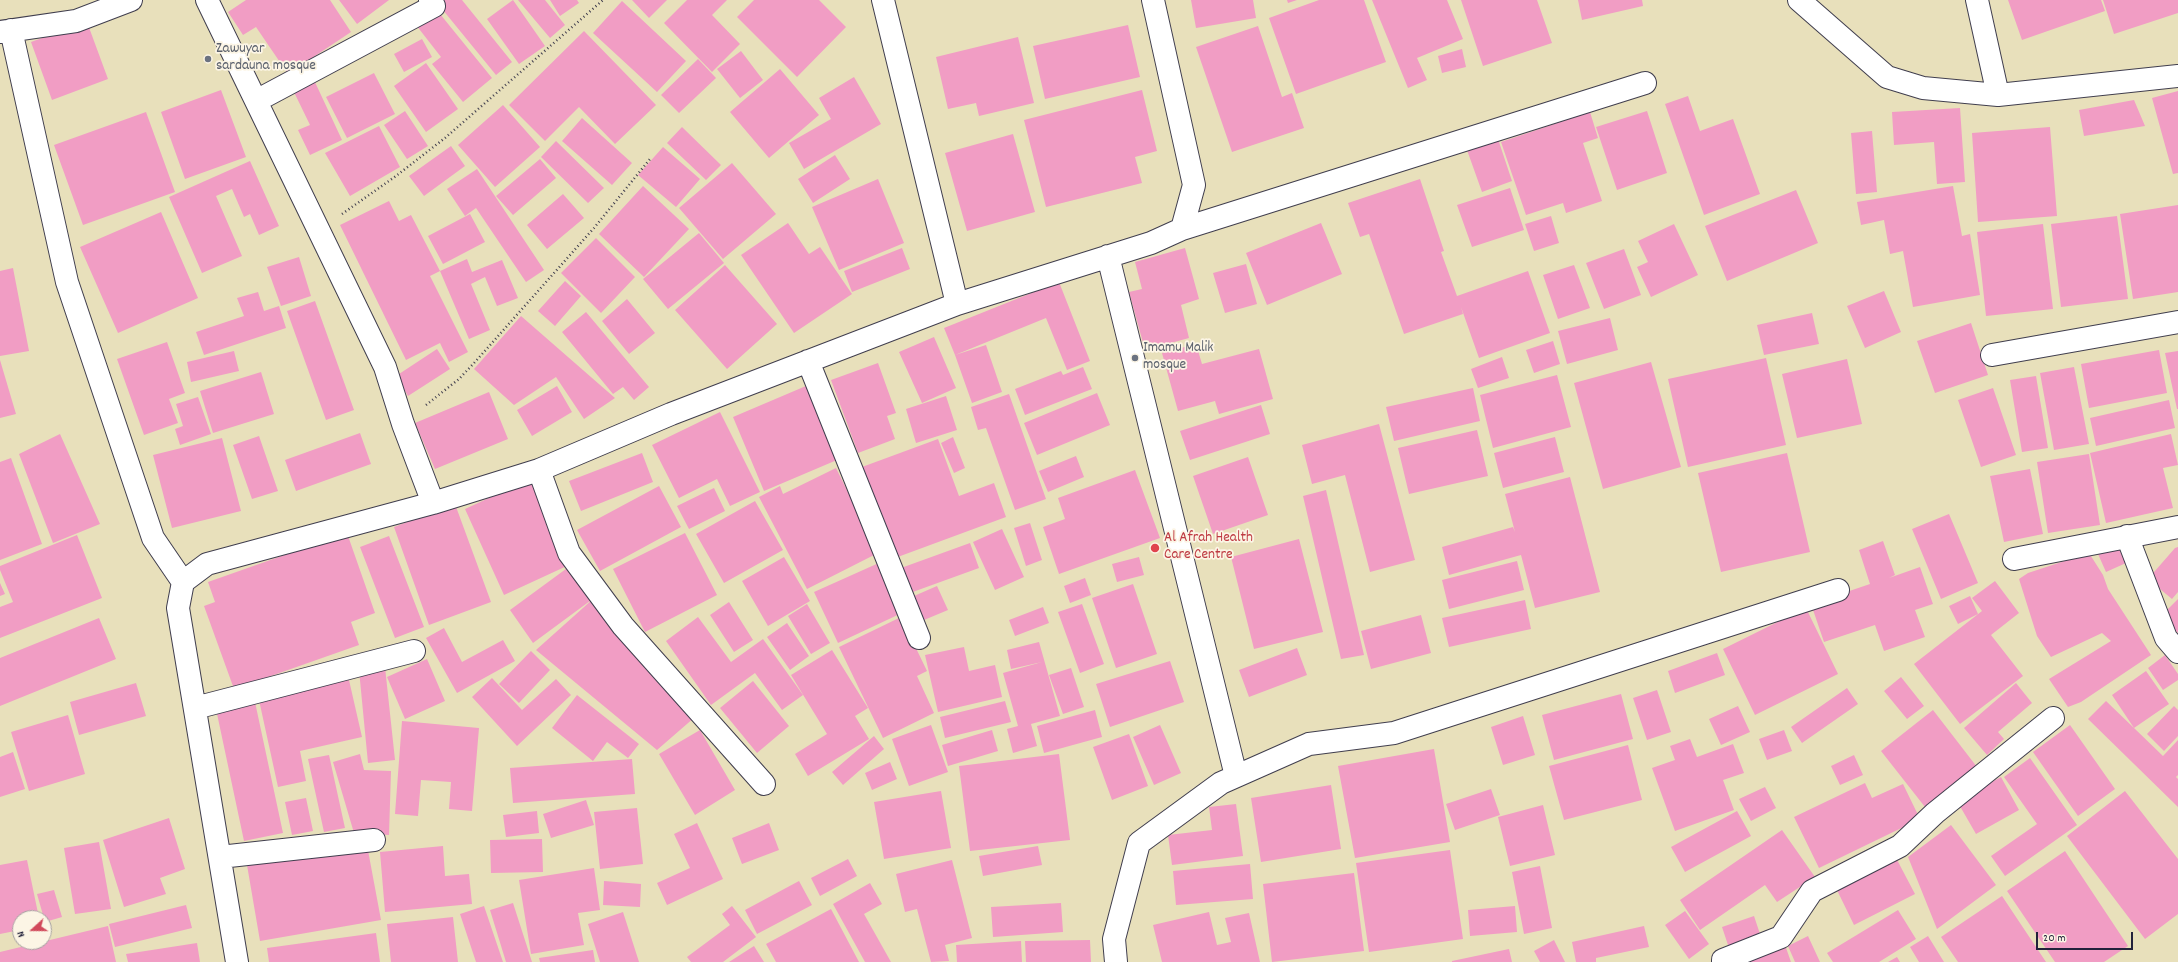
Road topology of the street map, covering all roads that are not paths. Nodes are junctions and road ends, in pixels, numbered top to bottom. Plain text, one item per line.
1 (131, 0) edge
2 (207, 0) edge
3 (430, 0) edge
4 (883, 0) edge
5 (1153, 0) edge
6 (1799, 0) edge
7 (1977, 0) edge
8 (6, 31) edge
9 (2178, 76) edge
10 (1645, 83) dead end
11 (1998, 95) junction
12 (256, 101) junction
13 (1182, 229) junction
14 (1108, 256) junction
15 (957, 304) junction
16 (2178, 322) edge
17 (1992, 355) dead end
18 (808, 361) junction
19 (539, 470) junction
20 (433, 503) junction
21 (2178, 527) edge
22 (2127, 536) junction
23 (2014, 559) dead end
24 (183, 582) junction
25 (1838, 590) dead end
26 (919, 638) dead end
27 (414, 651) dead end
28 (2178, 652) edge
29 (195, 708) junction
30 (2052, 718) dead end
31 (1236, 776) junction
32 (764, 784) dead end
33 (374, 840) dead end
34 (220, 857) junction
35 (238, 962) edge
36 (1116, 962) edge
37 (1723, 962) edge

1 - 8 street
2 - 12 street
3 - 12 street
4 - 15 street
5 - 13 street
6 - 11 street
7 - 11 street
8 - 24 street
9 - 11 street
10 - 13 street
12 - 20 street
13 - 14 street
14 - 15 street
14 - 31 street
15 - 18 street
16 - 17 street
18 - 19 street
18 - 26 street
19 - 20 street
19 - 32 street
20 - 24 street
21 - 22 street
22 - 23 street
22 - 28 street
24 - 29 street
25 - 31 street
27 - 29 street
29 - 34 street
30 - 37 street
31 - 36 street
33 - 34 street
34 - 35 street

